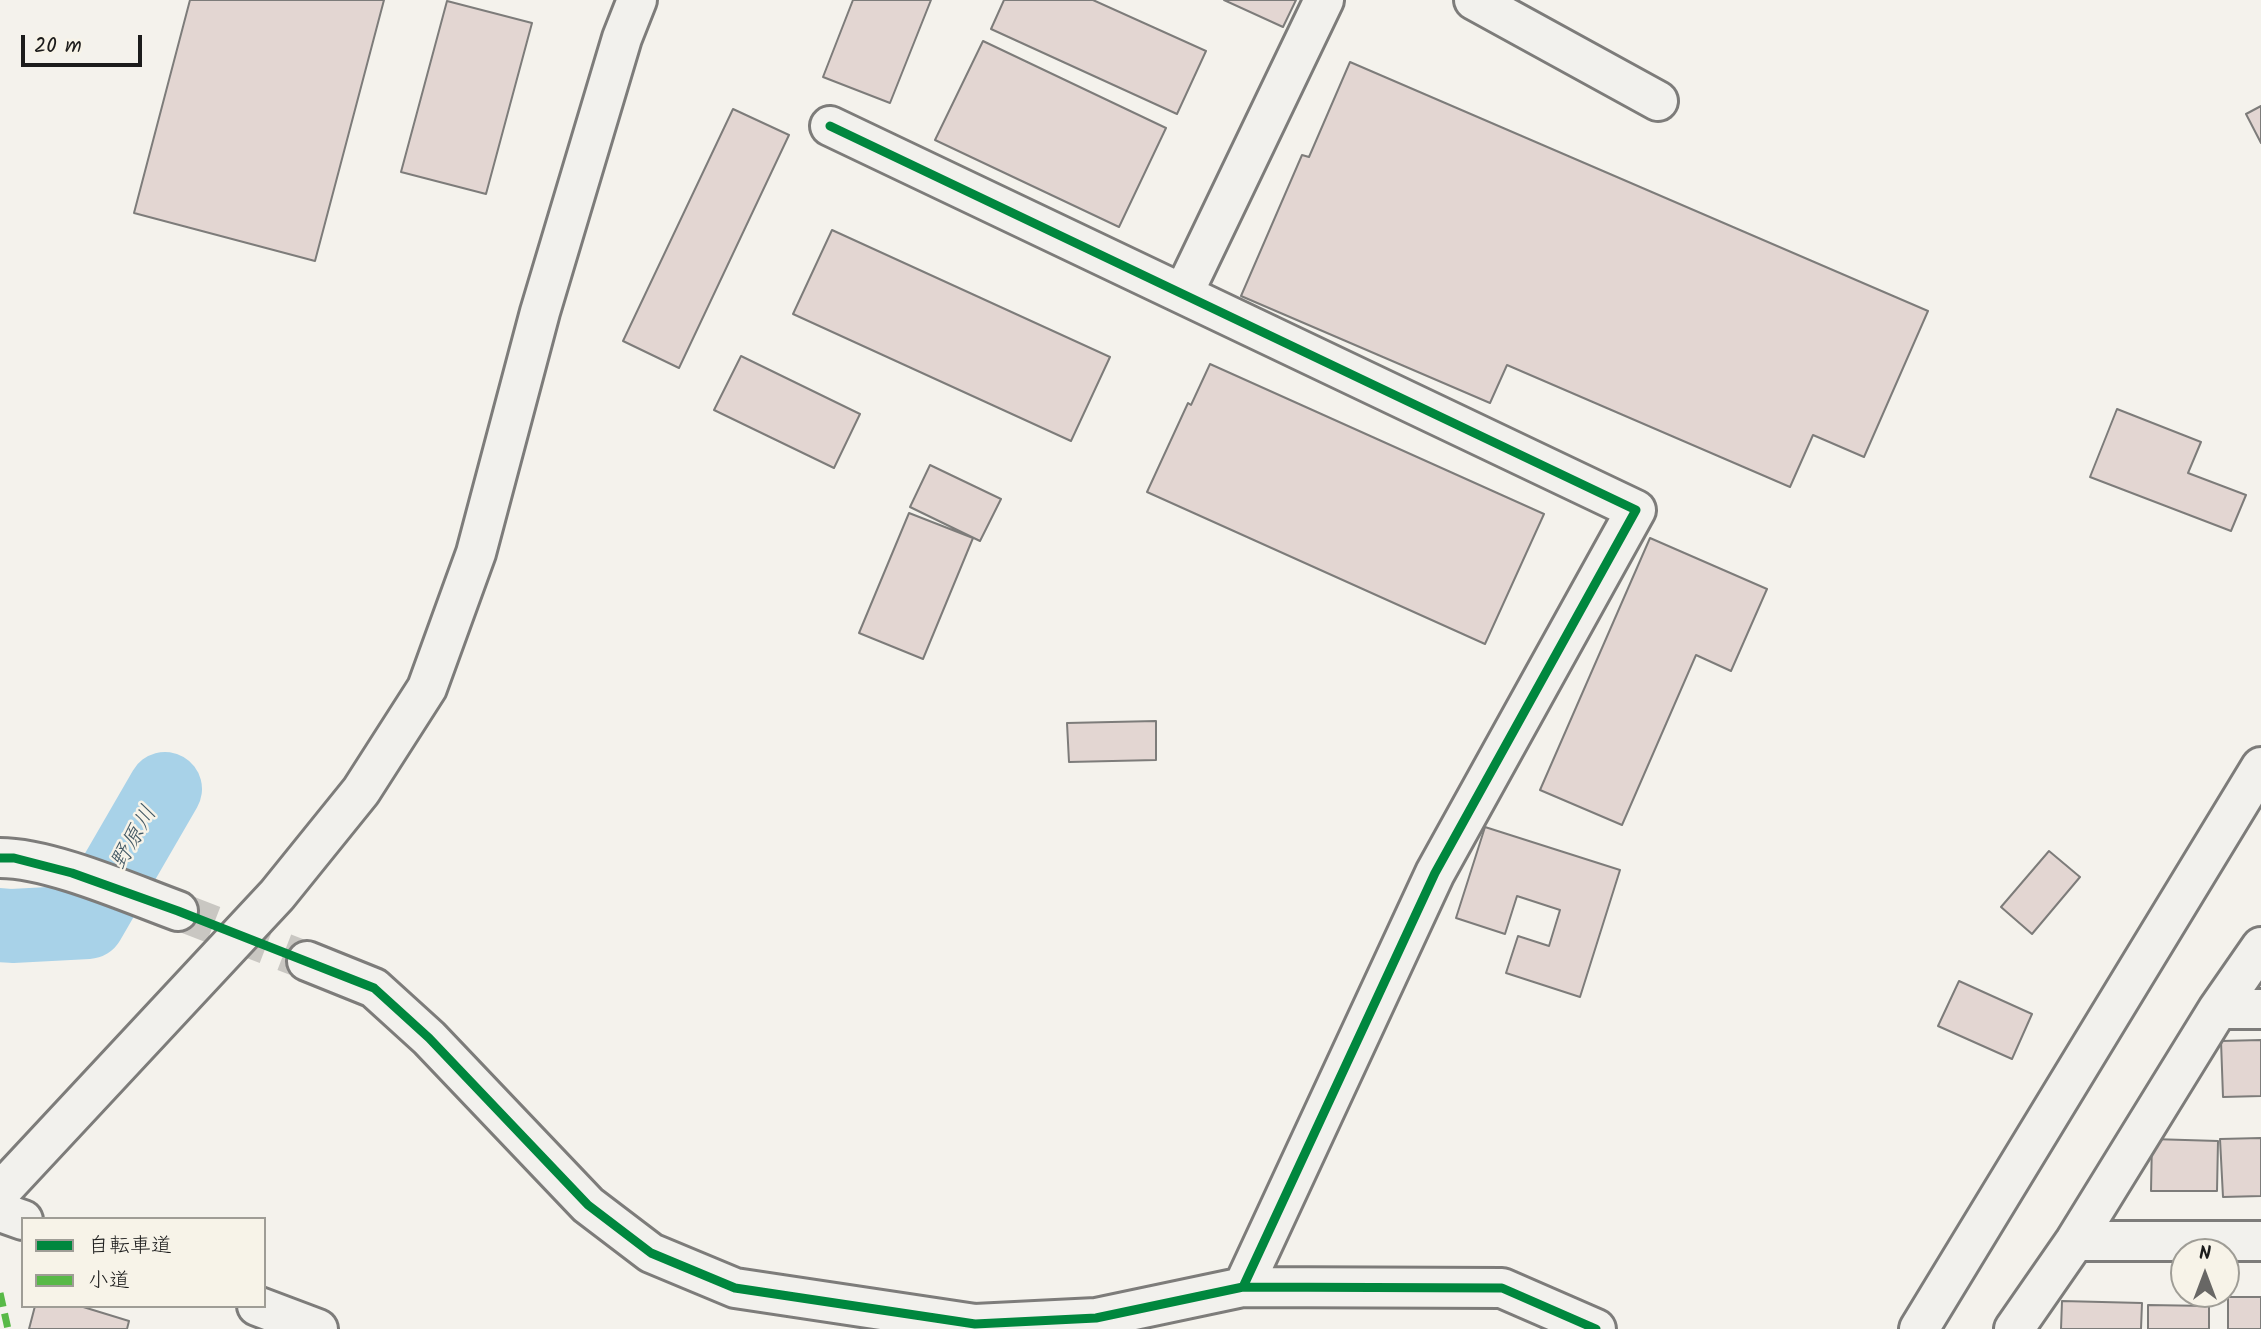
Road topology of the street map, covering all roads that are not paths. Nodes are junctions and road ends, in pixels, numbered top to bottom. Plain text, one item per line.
1 (637, 0) edge
2 (1324, 0) edge
3 (1474, 0) edge
4 (1658, 101) dead end
5 (830, 126) dead end
6 (1183, 294) junction
7 (2261, 767) edge
8 (0, 858) edge
9 (178, 911) tunnel mouth
10 (2261, 947) edge
11 (307, 961) tunnel mouth
12 (2218, 1009) junction
13 (2261, 1009) edge
14 (0, 1192) edge
15 (0, 1212) edge
16 (21, 1219) edge
17 (2075, 1241) junction
18 (2261, 1241) edge
19 (1243, 1287) junction
20 (262, 1308) edge
21 (318, 1329) edge
22 (1596, 1329) edge
23 (1919, 1329) edge
24 (2014, 1329) edge

1 - 14 street
2 - 6 street
3 - 4 street
5 - 6 street
6 - 19 street
7 - 23 street
8 - 9 street
10 - 12 street
11 - 19 street
12 - 13 street
12 - 17 street
15 - 16 street
17 - 18 street
17 - 24 street
19 - 22 street
20 - 21 street

